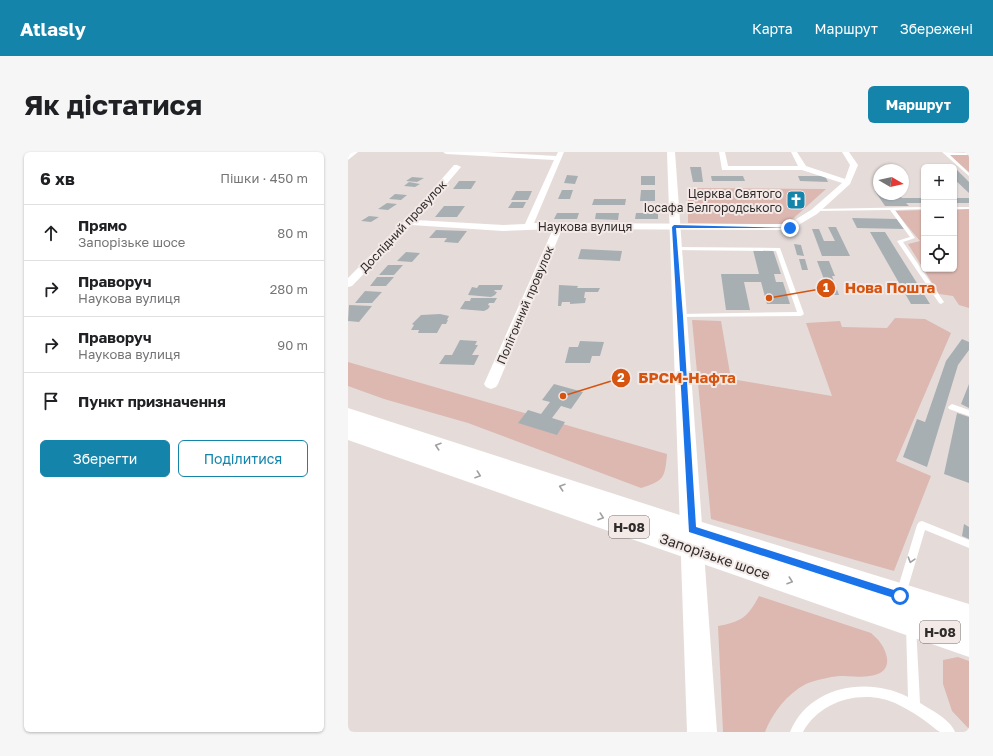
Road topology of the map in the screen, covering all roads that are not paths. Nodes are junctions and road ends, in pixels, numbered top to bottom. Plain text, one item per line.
1 (355, 152) edge
2 (446, 152) edge
3 (671, 152) edge
4 (722, 152) edge
5 (794, 152) edge
6 (846, 152) edge
7 (945, 153) edge
8 (969, 154) edge
9 (560, 155) edge
10 (348, 158) edge
11 (457, 167) dead end
12 (803, 168) junction
13 (969, 175) edge
14 (847, 182) junction
15 (921, 208) edge
16 (957, 208) edge
17 (969, 208) edge
18 (892, 209) junction
19 (816, 210) junction
20 (409, 222) junction
21 (528, 226) junction
22 (558, 227) junction
23 (674, 227) junction
24 (676, 249) junction
25 (348, 284) edge
26 (941, 302) dead end
27 (681, 316) junction
28 (491, 384) dead end
29 (952, 408) dead end
30 (969, 413) edge
31 (348, 416) edge
32 (348, 432) edge
33 (693, 539) junction
34 (969, 544) edge
35 (900, 596) junction
36 (969, 619) edge
37 (910, 623) junction
38 (969, 642) edge
39 (914, 705) junction
40 (702, 732) edge
41 (796, 732) edge
42 (949, 732) edge

1 - 10 street
2 - 9 street
3 - 23 street
4 - 12 street
5 - 12 street
6 - 14 street, Наукова вулиця
7 - 8 lane
7 - 13 lane
9 - 21 street, Наукова вулиця
11 - 20 street, Дослідний провулок
12 - 14 street
14 - 19 street, Наукова вулиця
15 - 18 lane
16 - 17 lane
18 - 19 lane
18 - 26 lane
19 - 23 street, Наукова вулиця
20 - 21 street
20 - 25 street, Дослідний провулок
21 - 22 street, Наукова вулиця
22 - 23 street, Наукова вулиця
22 - 28 street, Полігонний провулок
23 - 24 street
24 - 27 street
24 - 27 lane
27 - 33 street
29 - 30 lane
33 -> 31 main road, Запорізьке шосе / Н-08
32 -> 33 main road, Запорізьке шосе / Н-08
33 - 35 main road, Запорізьке шосе / Н-08
33 -> 37 main road, Запорізьке шосе / Н-08
33 - 40 street
34 -> 35 lane
35 - 36 main road, Запорізьке шосе / Н-08
37 - 38 main road, Запорізьке шосе / Н-08
37 - 39 lane
39 - 41 lane
39 - 42 lane

